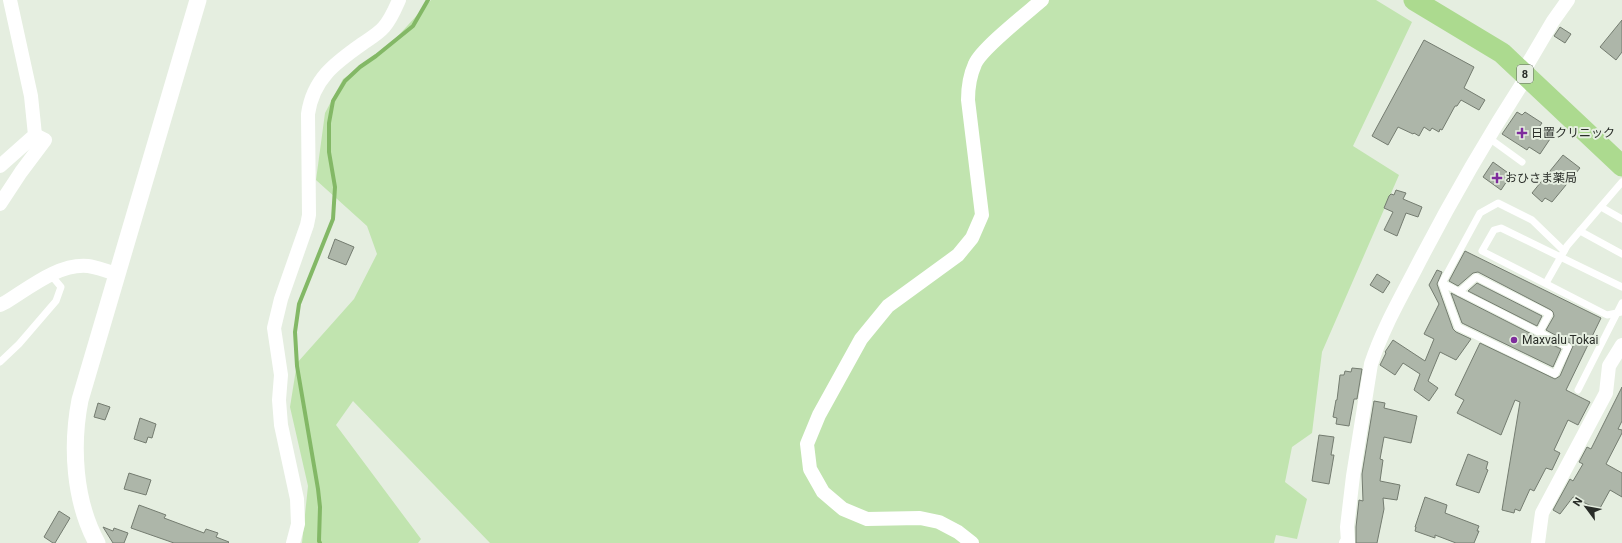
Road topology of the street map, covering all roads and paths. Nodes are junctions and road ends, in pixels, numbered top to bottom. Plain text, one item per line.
1 (10, 0) edge
2 (198, 0) edge
3 (399, 0) edge
4 (1042, 0) edge
5 (1414, 0) edge
6 (1568, 0) edge
7 (1525, 74) junction
8 (35, 135) junction
9 (1489, 138) junction
10 (1522, 162) dead end
11 (0, 166) edge
12 (1622, 166) edge
13 (1622, 182) edge
14 (0, 204) edge
15 (1601, 207) junction
16 (1622, 219) edge
17 (1580, 231) junction
18 (1563, 254) junction
19 (1622, 254) edge
20 (118, 274) junction
21 (51, 275) junction
22 (1442, 283) junction
23 (1546, 283) junction
24 (1622, 287) edge
25 (1459, 292) junction
26 (1622, 303) edge
27 (0, 305) edge
28 (1619, 313) edge
29 (1539, 333) junction
30 (1622, 346) edge
31 (0, 362) edge
32 (1578, 390) dead end
33 (97, 543) edge
34 (293, 543) edge
35 (972, 543) edge
36 (1346, 543) edge
37 (1538, 543) edge

1 - 8 street
2 - 20 street
3 - 34 street
4 - 35 street
5 - 7 main road, 8
6 - 7 street
7 - 9 street
7 - 12 main road, 8
8 - 11 street
8 - 14 street
9 - 10 lane
9 - 36 street
13 - 15 lane
15 - 16 lane
15 - 17 lane
17 - 18 lane
17 - 19 lane
18 - 22 lane
18 - 23 lane
18 - 23 lane
18 - 24 lane
20 - 21 street
20 - 33 street
21 - 27 street
21 - 31 lane
22 - 25 lane
22 - 29 lane
23 - 28 lane
25 - 29 lane
25 - 29 lane
26 - 28 lane
28 - 32 lane
30 - 37 street

